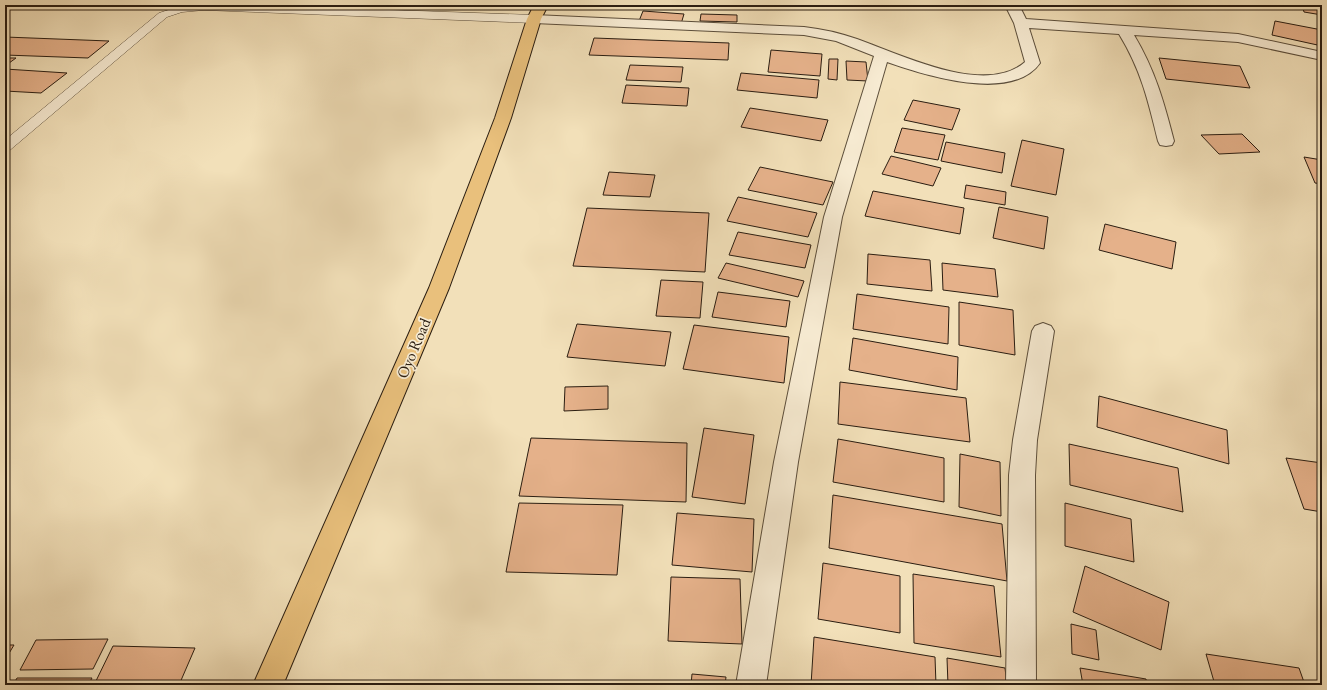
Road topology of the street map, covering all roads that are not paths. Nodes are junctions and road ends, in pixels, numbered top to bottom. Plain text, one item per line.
1 (1012, 5) edge
2 (538, 12) edge
3 (1021, 23) junction
4 (1124, 30) junction
5 (882, 54) junction
6 (1322, 56) edge
7 (1166, 141) dead end
8 (5, 147) edge
9 (1043, 331) dead end
10 (268, 685) edge
11 (750, 685) edge
12 (1021, 685) edge

1 - 3 street
2 - 5 street
2 - 8 lane
2 - 10 highway, Oyo Road
3 - 4 street
3 - 5 street
4 - 6 street
4 - 7 street
5 - 11 street
9 - 12 street

